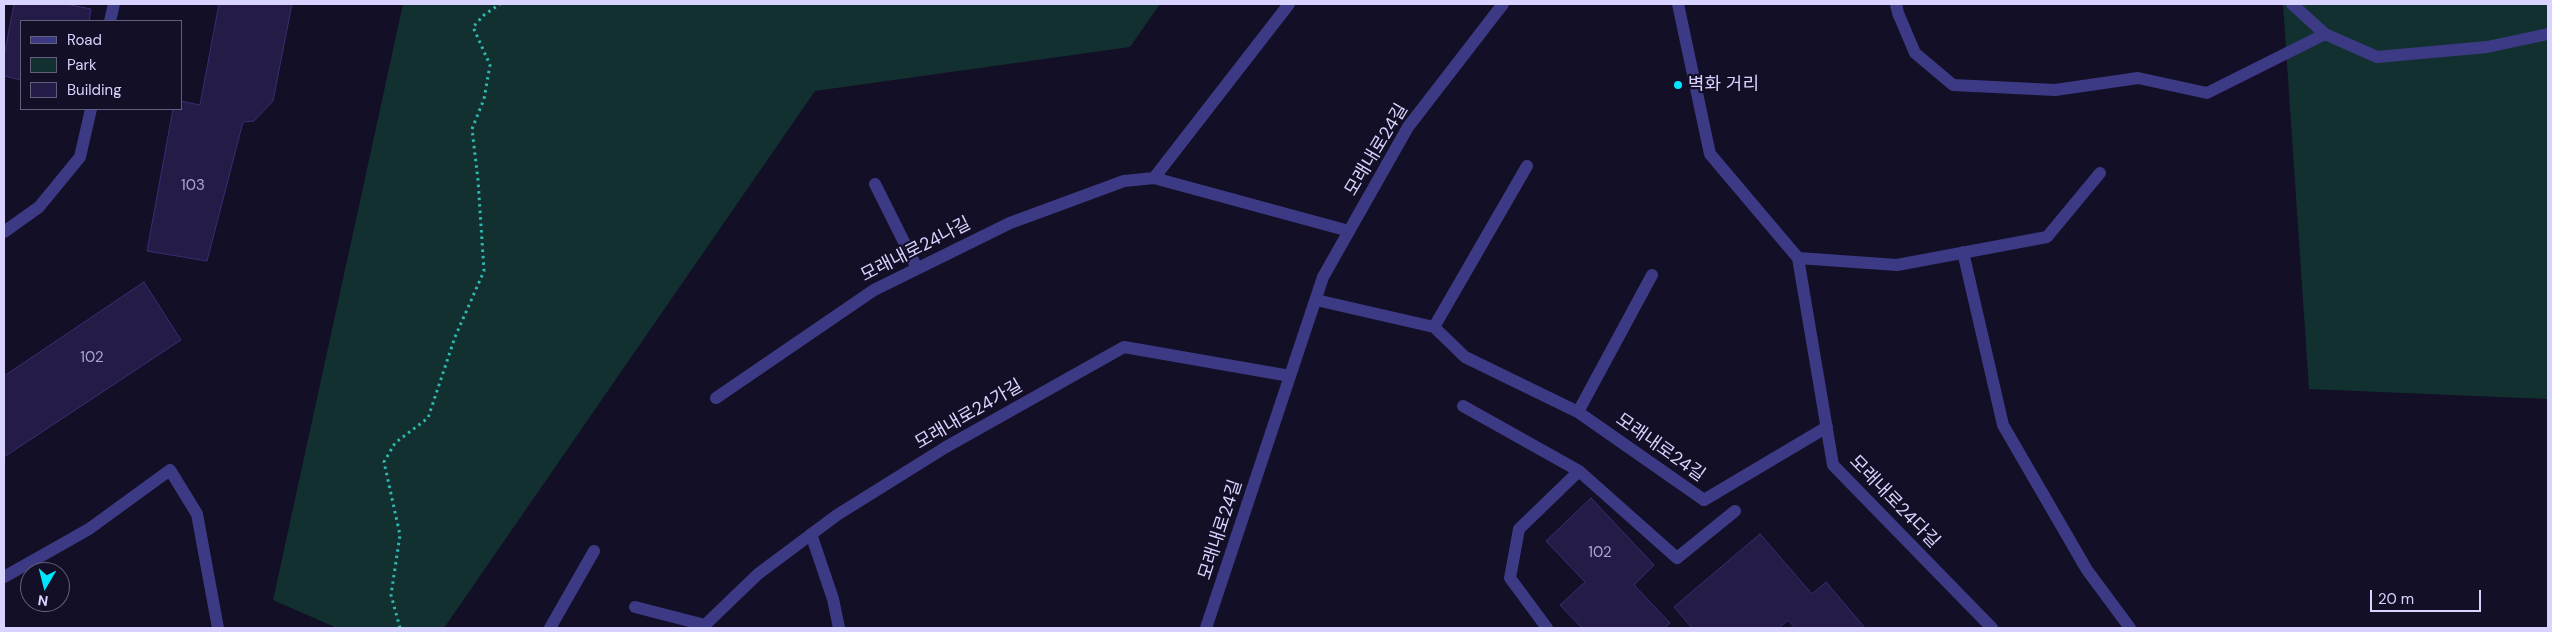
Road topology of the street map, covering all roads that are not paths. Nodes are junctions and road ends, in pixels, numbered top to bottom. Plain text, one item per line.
1 (114, 4) edge
2 (1289, 4) edge
3 (1503, 4) edge
4 (1678, 4) edge
5 (1896, 4) edge
6 (2292, 4) edge
7 (110, 20) edge
8 (2325, 34) junction
9 (2548, 34) edge
10 (90, 110) edge
11 (1527, 166) dead end
12 (2100, 173) dead end
13 (1154, 178) junction
14 (875, 184) dead end
15 (1349, 231) junction
16 (4, 232) edge
17 (1963, 252) junction
18 (1798, 258) junction
19 (917, 268) junction
20 (1652, 275) dead end
21 (1316, 300) junction
22 (1434, 327) junction
23 (1290, 376) junction
24 (716, 398) dead end
25 (1463, 406) dead end
26 (1578, 412) junction
27 (1827, 427) junction
28 (1579, 472) junction
29 (1735, 511) dead end
30 (811, 534) junction
31 (594, 551) dead end
32 (4, 577) edge
33 (635, 607) dead end
34 (706, 626) edge
35 (218, 628) edge
36 (550, 628) edge
37 (839, 628) edge
38 (1206, 628) edge
39 (1547, 628) edge
40 (1992, 628) edge
41 (2130, 628) edge

1 - 7 street
2 - 13 street
3 - 15 street, 모래내로24길
4 - 18 street
5 - 8 street
6 - 8 street
8 - 9 street
10 - 16 street
11 - 22 street
12 - 17 street
13 - 15 street, 모래내로24나길
13 - 19 street, 모래내로24나길
14 - 19 street
15 - 21 street, 모래내로24길
17 - 18 street
17 - 41 street
18 - 27 street, 모래내로24다길
19 - 24 street, 모래내로24나길
20 - 26 street
21 - 22 street
21 - 23 street, 모래내로24길
22 - 26 street, 모래내로24길
23 - 30 street, 모래내로24가길
23 - 38 street, 모래내로24길
25 - 28 street
26 - 27 street, 모래내로24길
27 - 40 street, 모래내로24다길
28 - 29 street
28 - 39 street
30 - 34 street, 모래내로24가길
30 - 37 street
31 - 36 street
32 - 35 street
33 - 34 street, 모래내로24가길

